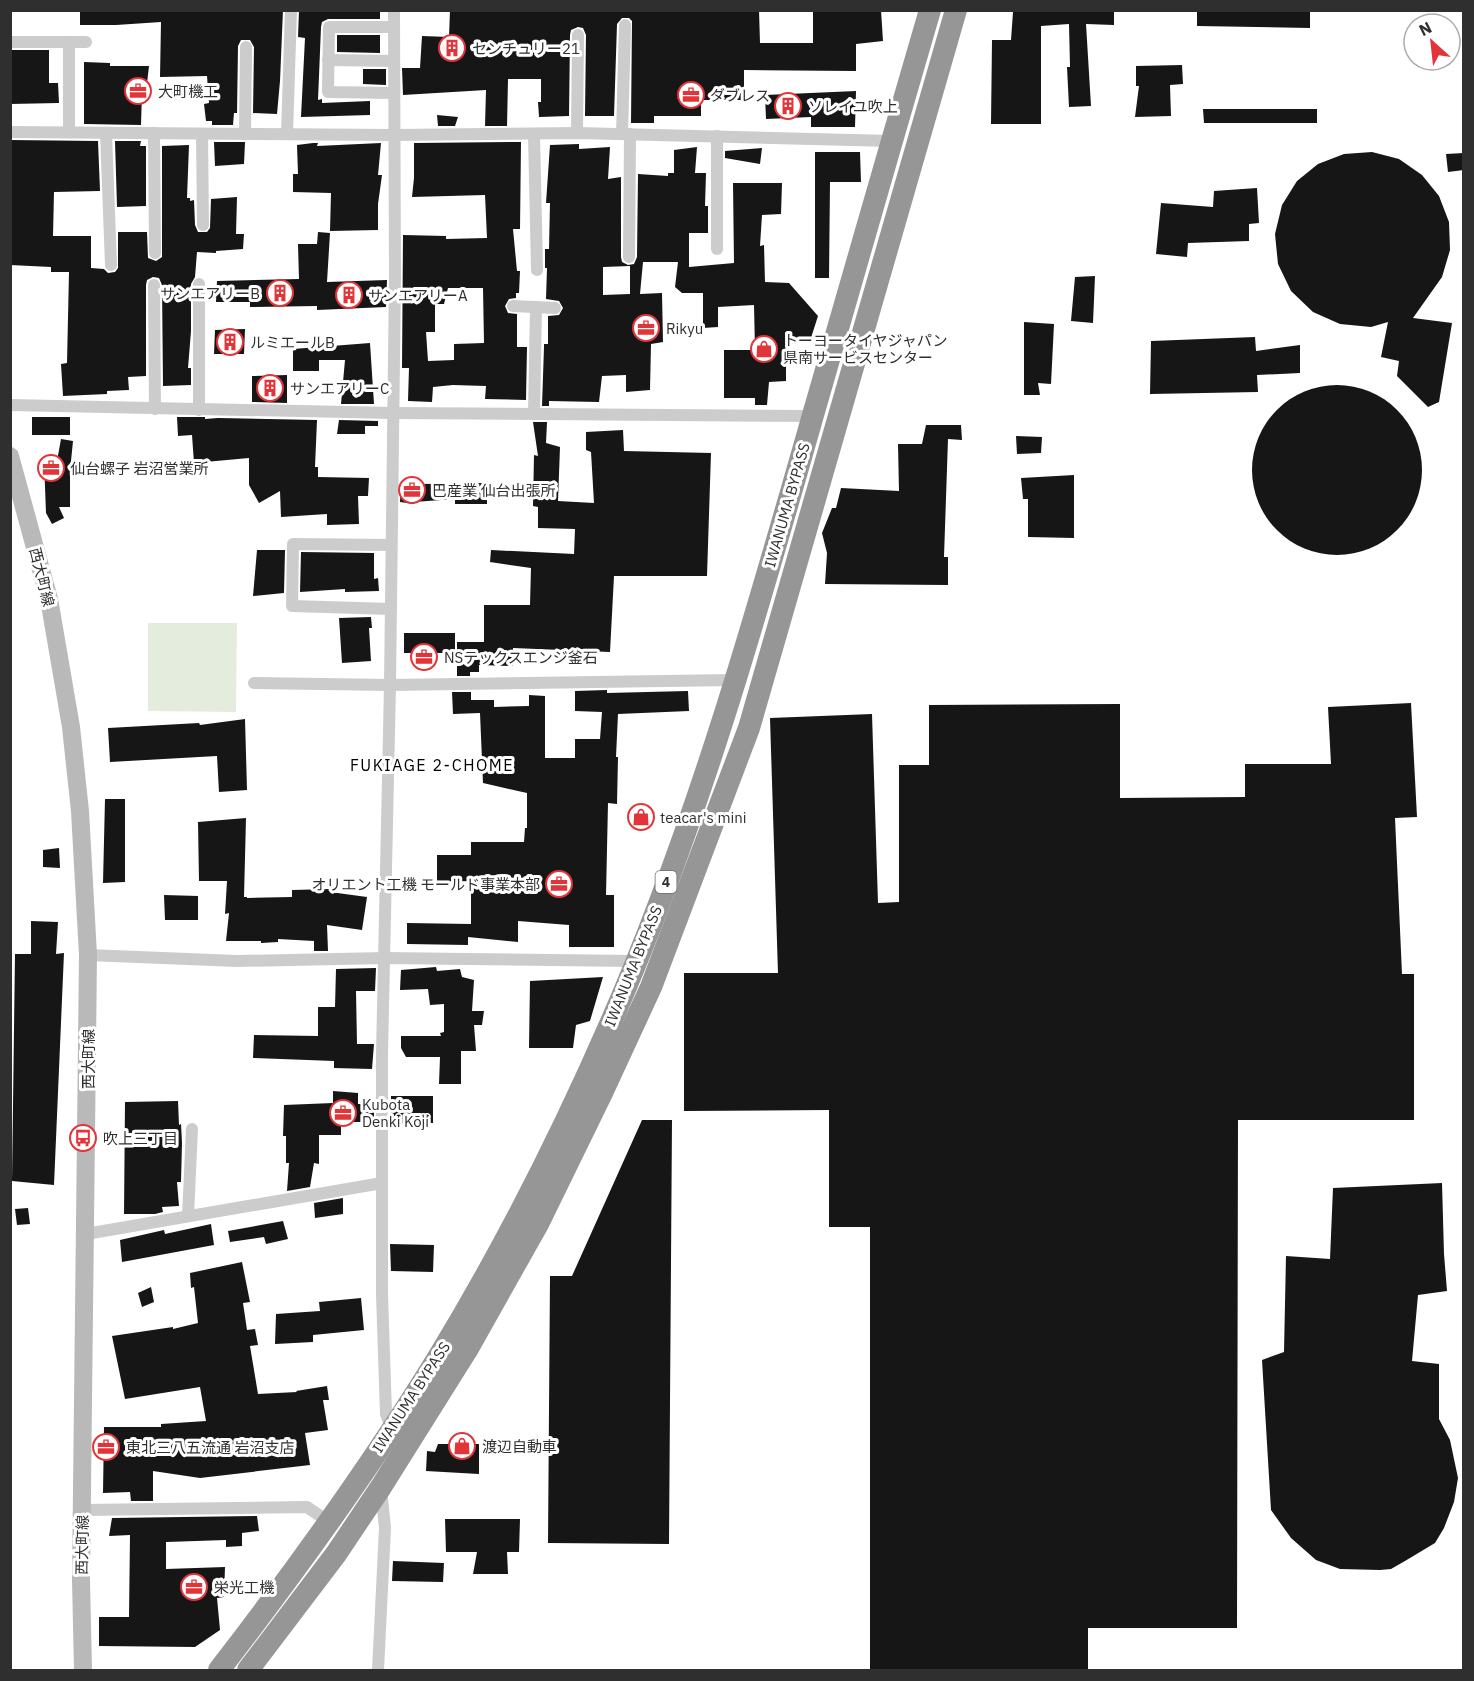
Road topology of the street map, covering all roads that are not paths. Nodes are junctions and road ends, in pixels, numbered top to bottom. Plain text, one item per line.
1 (291, 10) edge
2 (394, 10) edge
3 (930, 10) edge
4 (956, 10) edge
5 (625, 25) dead end
6 (394, 27) junction
7 (578, 35) dead end
8 (10, 42) edge
9 (69, 42) junction
10 (86, 42) dead end
11 (246, 47) dead end
12 (328, 60) junction
13 (394, 61) junction
14 (394, 93) junction
15 (10, 132) edge
16 (69, 132) junction
17 (106, 133) junction
18 (154, 133) junction
19 (577, 133) junction
20 (202, 134) junction
21 (245, 134) junction
22 (287, 134) junction
23 (534, 134) junction
24 (626, 134) junction
25 (394, 135) junction
26 (717, 136) junction
27 (892, 141) junction
28 (202, 225) dead end
29 (717, 249) dead end
30 (155, 253) dead end
31 (629, 257) dead end
32 (111, 265) dead end
33 (537, 270) dead end
34 (199, 284) dead end
35 (154, 285) dead end
36 (513, 306) dead end
37 (536, 308) junction
38 (555, 308) dead end
39 (10, 405) edge
40 (155, 409) junction
41 (200, 410) junction
42 (392, 413) junction
43 (534, 414) junction
44 (813, 416) junction
45 (10, 456) edge
46 (391, 545) junction
47 (391, 609) junction
48 (735, 680) junction
49 (254, 683) dead end
50 (390, 685) junction
51 (88, 955) junction
52 (385, 958) junction
53 (636, 961) junction
54 (192, 1129) dead end
55 (382, 1183) junction
56 (188, 1216) junction
57 (86, 1234) junction
58 (392, 1430) junction
59 (381, 1487) junction
60 (83, 1510) junction
61 (329, 1522) junction
62 (83, 1671) edge
63 (219, 1671) edge
64 (248, 1671) edge
65 (378, 1671) edge

1 - 22 street
2 - 6 street
3 - 27 highway, IWANUMA BYPASS / 4
4 - 59 highway, IWANUMA BYPASS / 4
5 - 24 street
6 - 12 street
6 - 13 street
7 - 19 street
8 - 9 street
9 - 10 street
9 - 16 street
11 - 21 street
12 - 13 street
12 - 14 street
13 - 14 street
14 - 25 street
15 - 16 street
16 - 17 street
17 - 18 street
17 - 32 street
18 - 20 street
18 - 30 street
19 - 23 street
19 - 24 street
20 - 21 street
20 - 28 street
21 - 22 street
22 - 25 street
23 - 25 street
23 - 33 street
24 - 26 street
24 - 31 street
25 - 42 street
26 - 27 street
26 - 29 street
27 - 44 highway, IWANUMA BYPASS / 4
34 - 41 street
35 - 40 street
36 - 37 street
37 - 38 street
37 - 43 street
39 - 40 street
40 - 41 street
41 - 42 street
42 - 43 street
42 - 46 street
43 - 44 street
44 - 48 highway, IWANUMA BYPASS / 4
45 - 51 street, 西大町線
46 - 47 street
46 - 47 street
47 - 50 street
48 - 50 street
48 - 53 highway, IWANUMA BYPASS / 4
49 - 50 street
50 - 52 street
51 - 52 street
51 - 57 street, 西大町線
52 - 53 street
52 - 55 street
53 - 58 highway, IWANUMA BYPASS / 4
54 - 56 street
55 - 56 street
55 - 58 street
56 - 57 street
57 - 60 street, 西大町線
58 - 61 highway, IWANUMA BYPASS / 4
59 - 64 highway, IWANUMA BYPASS / 4
59 - 65 street
60 - 61 street
60 - 62 street, 西大町線
61 - 63 highway, IWANUMA BYPASS / 4

